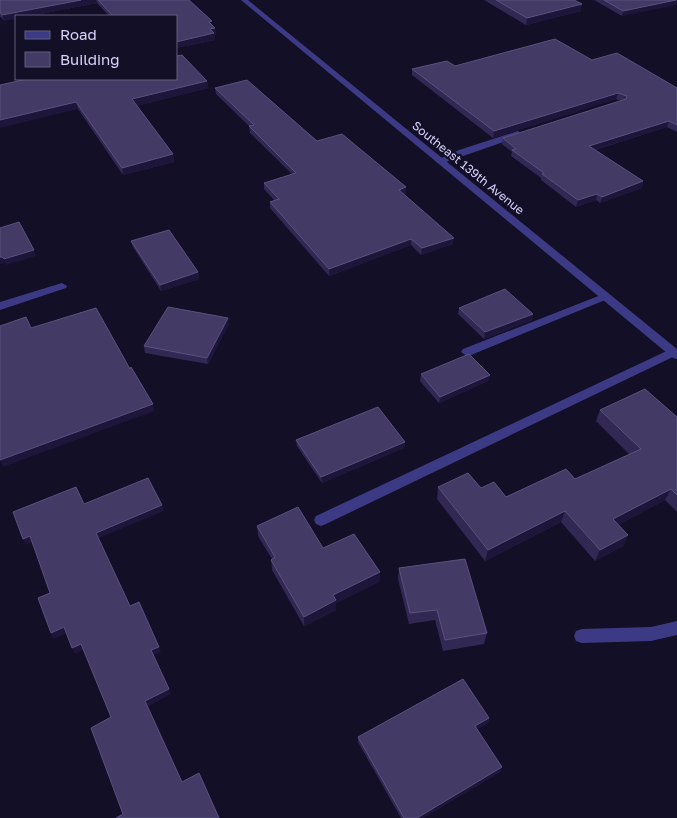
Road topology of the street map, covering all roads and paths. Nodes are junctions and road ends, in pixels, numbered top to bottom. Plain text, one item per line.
1 (261, 0) edge
2 (245, 2) edge
3 (526, 132) edge
4 (440, 161) junction
5 (62, 286) dead end
6 (606, 296) junction
7 (0, 306) edge
8 (467, 352) dead end
9 (675, 353) edge
10 (321, 520) dead end
11 (677, 628) edge
12 (582, 636) dead end

1 - 2 street
2 - 4 street, Southeast 139th Avenue
3 - 4 street
4 - 6 street, Southeast 139th Avenue
5 - 7 street
6 - 8 street
6 - 9 street, Southeast 139th Avenue
9 - 10 street
11 - 12 street

